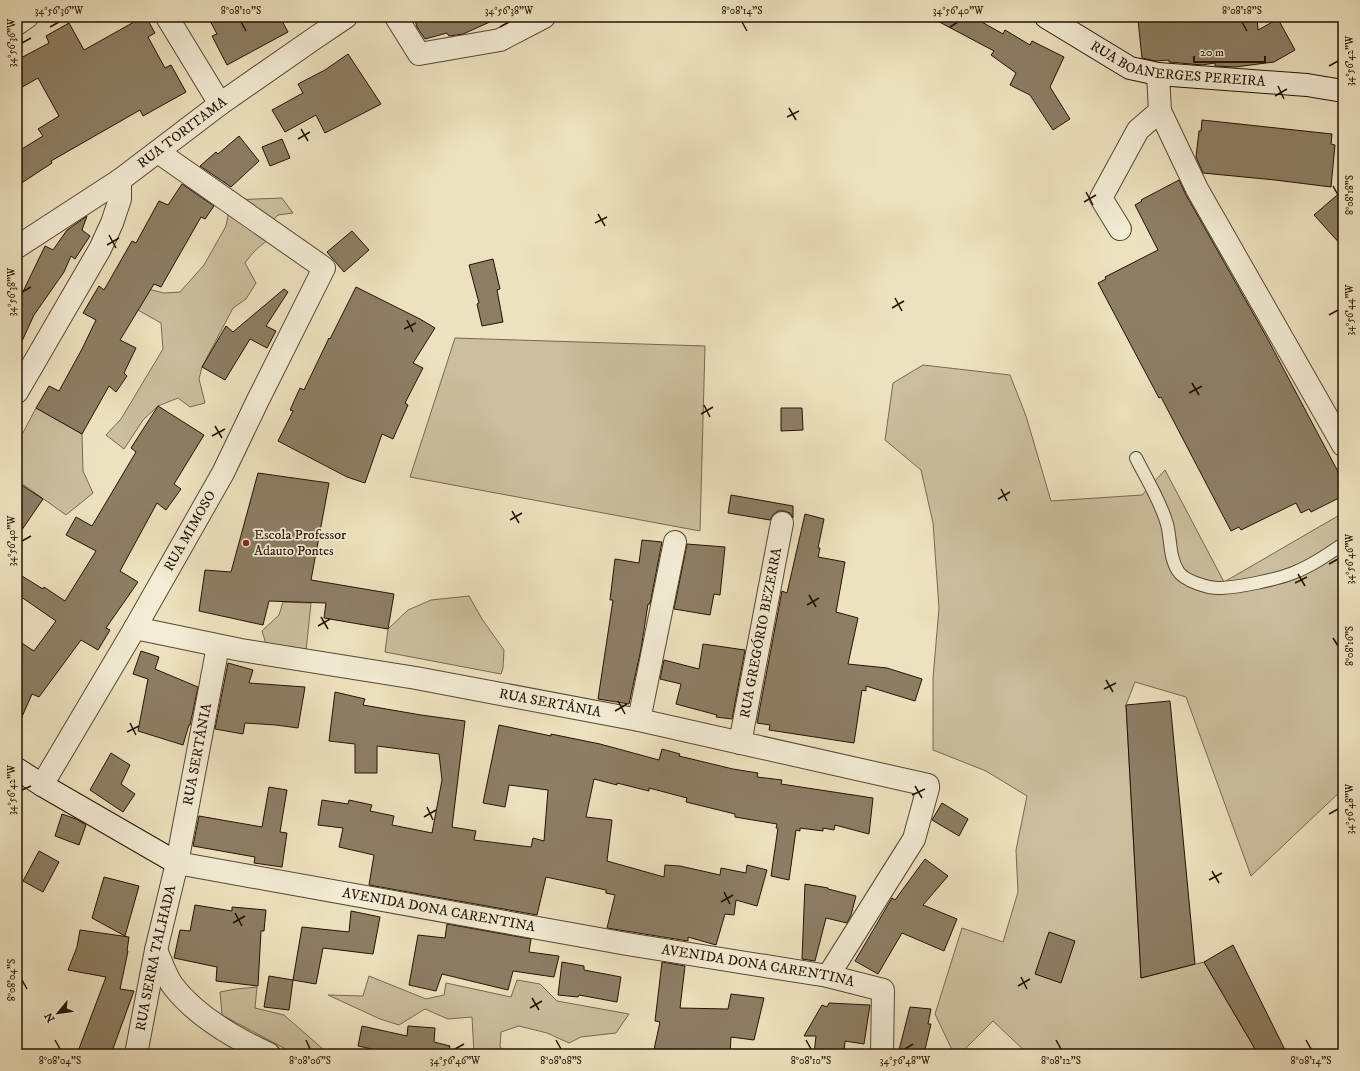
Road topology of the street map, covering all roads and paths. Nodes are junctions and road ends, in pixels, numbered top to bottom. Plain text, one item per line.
1 (28, 17) edge
2 (167, 17) edge
3 (346, 17) edge
4 (396, 17) edge
5 (544, 17) edge
6 (1046, 17) edge
7 (17, 24) edge
8 (1158, 74) junction
9 (1343, 91) edge
10 (220, 104) junction
11 (1160, 111) junction
12 (158, 152) junction
13 (120, 180) junction
14 (1120, 230) dead end
15 (17, 247) edge
16 (17, 392) edge
17 (1343, 445) edge
18 (1136, 458) dead end
19 (782, 523) dead end
20 (675, 542) dead end
21 (1343, 544) edge
22 (135, 628) junction
23 (218, 646) junction
24 (639, 720) junction
25 (740, 743) junction
26 (17, 769) edge
27 (42, 785) junction
28 (177, 862) junction
29 (156, 950) junction
30 (828, 976) junction
31 (136, 1054) edge
32 (269, 1054) edge
33 (882, 1054) edge

1 - 7 street
2 - 10 street
3 - 10 street, RUA TORITAMA
4 - 5 street
6 - 8 street, RUA BOANERGES PEREIRA
8 - 9 street, RUA BOANERGES PEREIRA
8 - 11 street
10 - 12 street, RUA TORITAMA
11 - 14 street
11 - 17 street
12 - 13 street, RUA TORITAMA
12 - 22 street, RUA MIMOSO
13 - 15 street, RUA TORITAMA
13 - 16 street
18 - 21 lane
19 - 25 street, RUA GREGÓRIO BEZERRA
20 - 24 street
22 - 23 street, RUA SERTÂNIA
22 - 27 street, RUA MIMOSO
23 - 24 street, RUA SERTÂNIA
23 - 28 street, RUA SERTÂNIA
24 - 25 street, RUA SERTÂNIA
25 - 30 street, RUA SERTÂNIA
26 - 27 street, AVENIDA DONA CARENTINA
27 - 28 street, AVENIDA DONA CARENTINA
28 - 29 street, RUA SERRA TALHADA
28 - 30 street, AVENIDA DONA CARENTINA
29 - 31 street, RUA SERRA TALHADA
29 - 32 street
30 - 33 street, AVENIDA DONA CARENTINA

